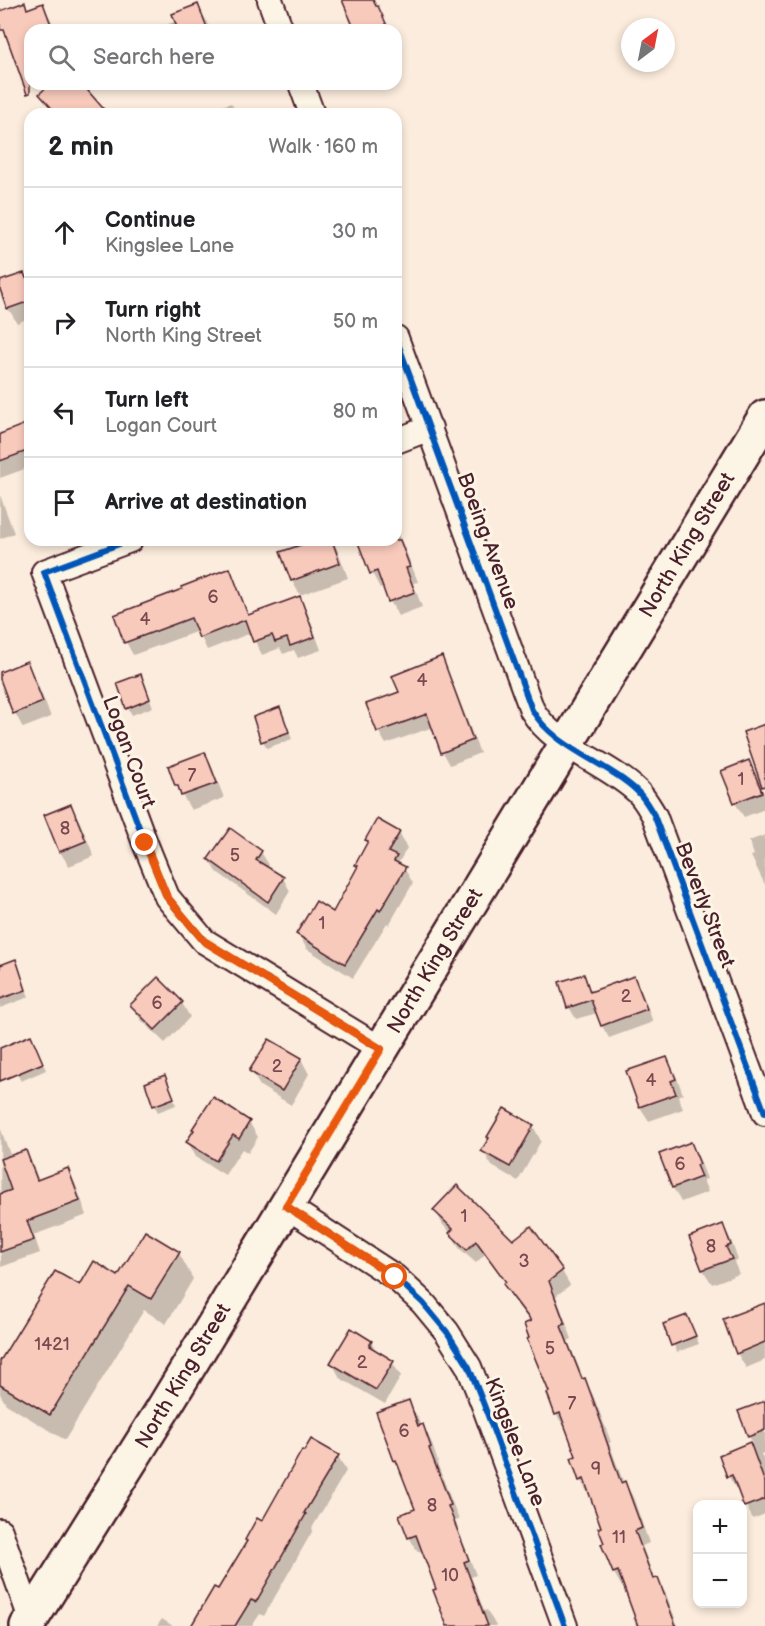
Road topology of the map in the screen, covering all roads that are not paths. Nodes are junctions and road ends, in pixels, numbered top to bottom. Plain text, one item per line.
1 (270, 0) edge
2 (279, 24) edge
3 (303, 90) edge
4 (310, 108) edge
5 (402, 354) edge
6 (765, 417) edge
7 (429, 428) junction
8 (402, 439) edge
9 (114, 546) edge
10 (567, 744) junction
11 (381, 1049) junction
12 (765, 1113) edge
13 (286, 1206) junction
14 (0, 1531) edge
15 (29, 1623) edge
16 (565, 1626) edge

1 - 2 street
3 - 4 street
5 - 7 street, Boeing Avenue
6 - 10 main road, North King Street
7 - 8 street
7 - 10 street, Boeing Avenue
9 - 11 street, Logan Court
10 - 11 main road, North King Street
10 - 12 street, Beverly Street
11 - 13 main road, North King Street
13 - 15 main road, North King Street
13 - 16 street, Kingslee Lane
14 - 15 street

